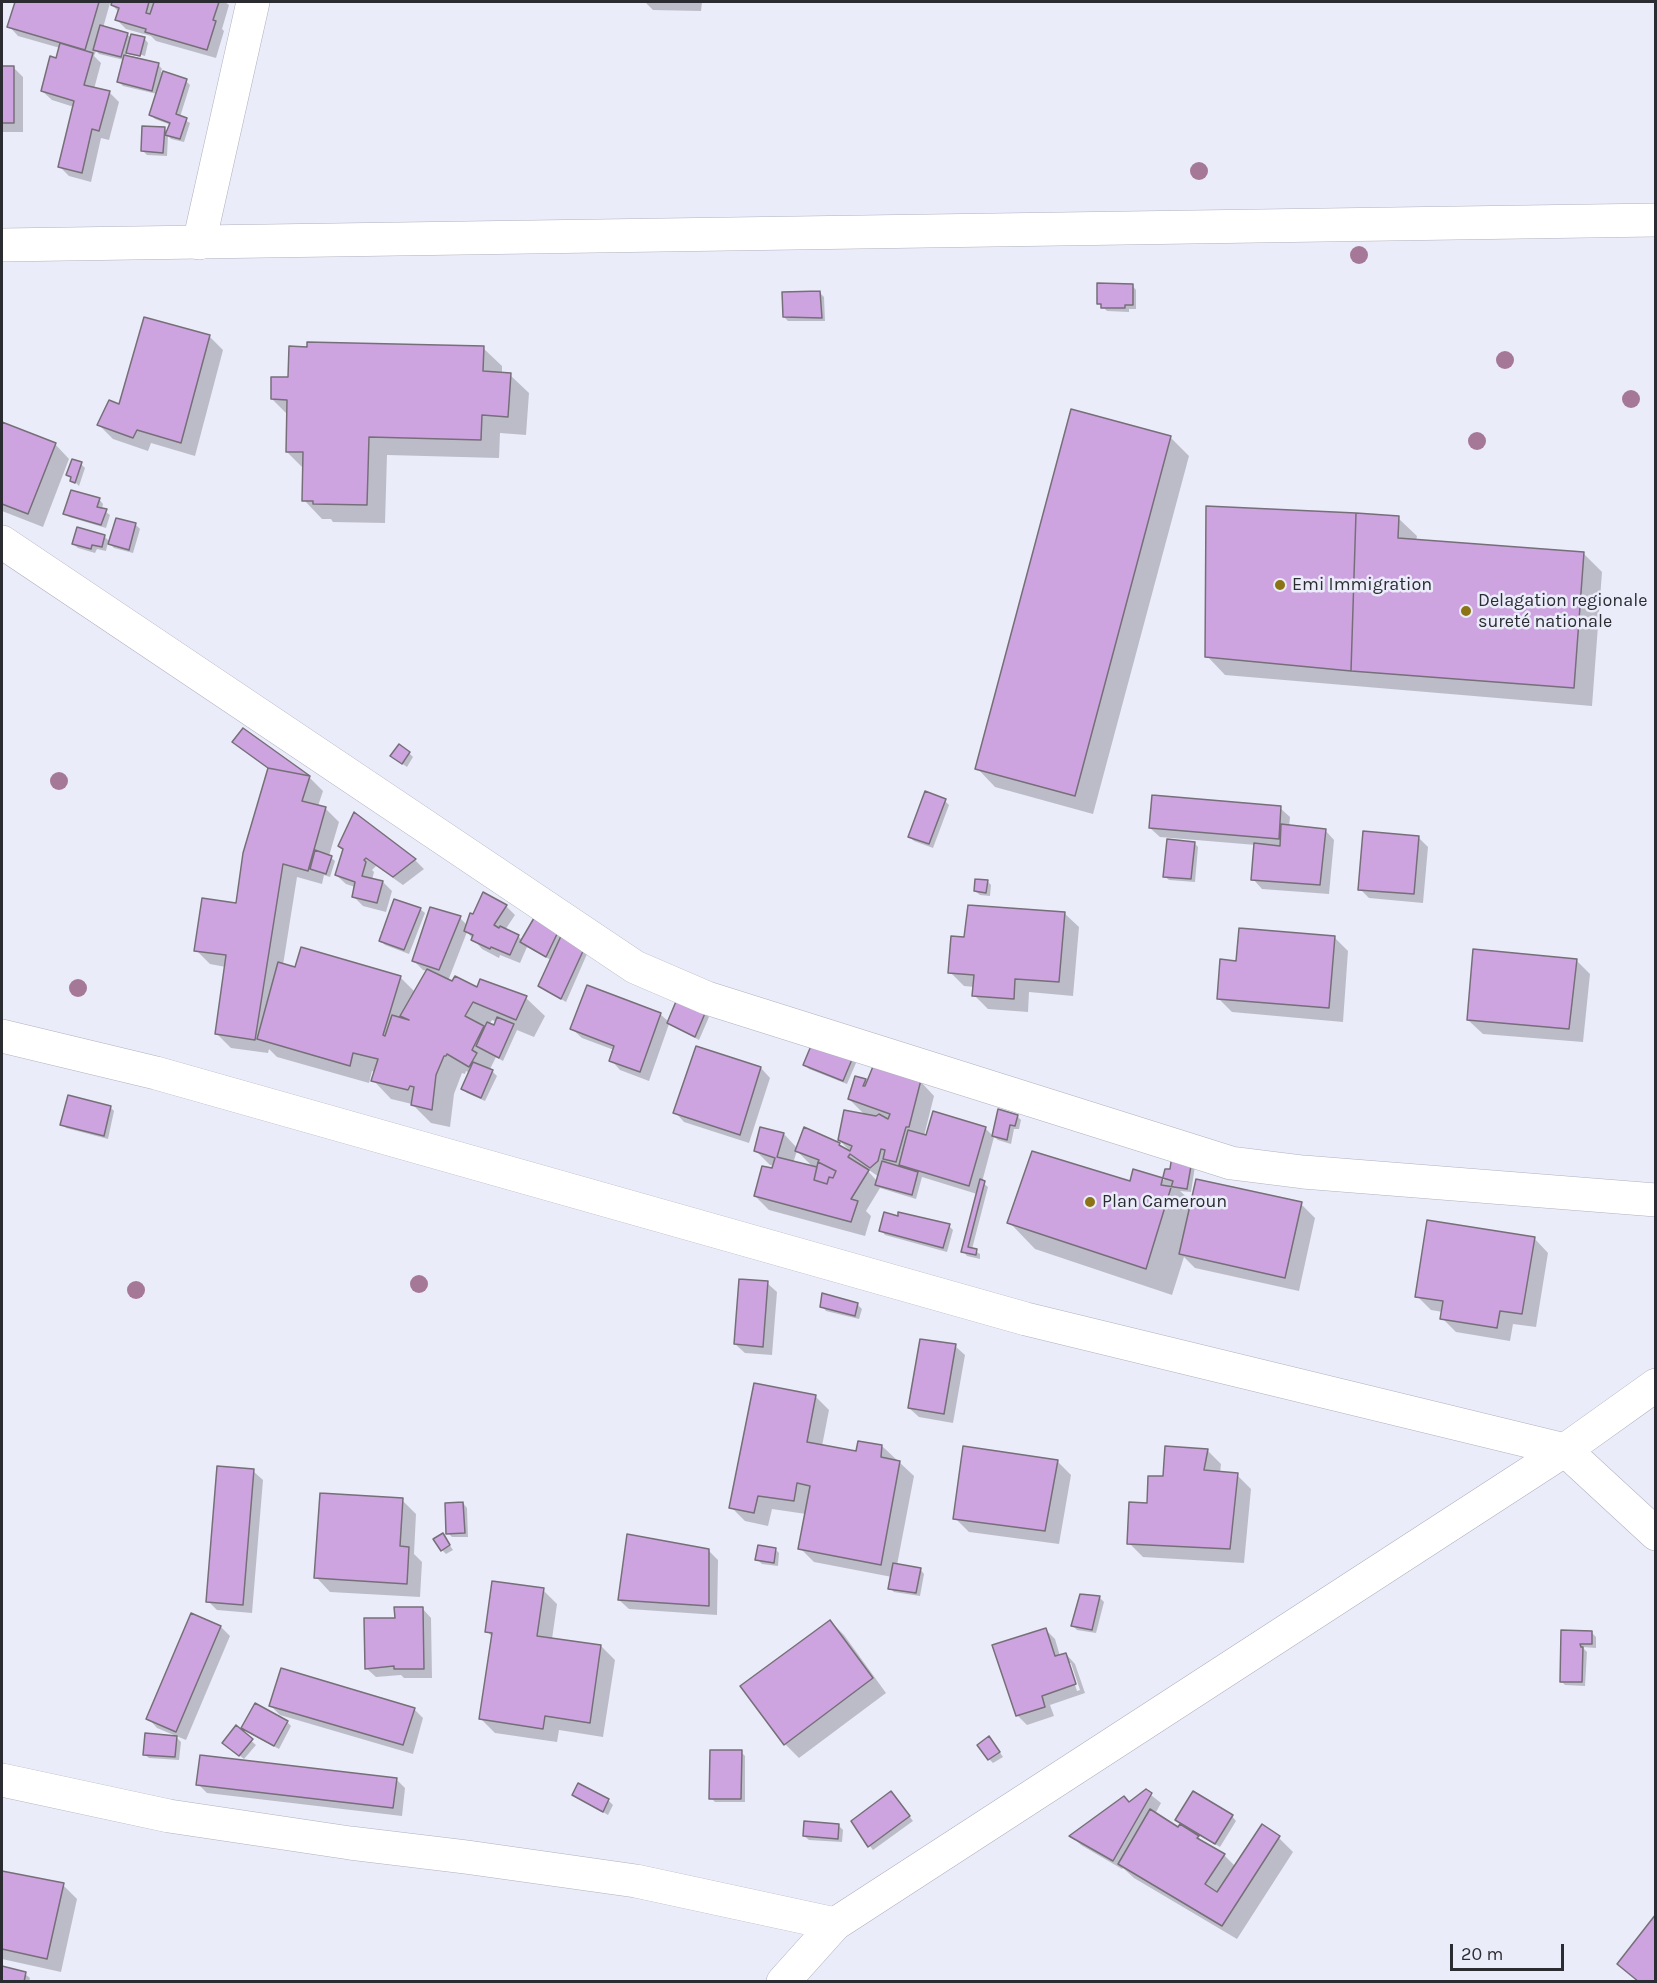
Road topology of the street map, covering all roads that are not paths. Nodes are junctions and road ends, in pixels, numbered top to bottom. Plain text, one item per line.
1 (253, 2) edge
2 (1656, 220) edge
3 (199, 243) junction
4 (2, 245) edge
5 (2, 542) edge
6 (2, 1036) edge
7 (1656, 1200) edge
8 (1656, 1385) edge
9 (1565, 1450) junction
10 (1656, 1534) edge
11 (2, 1780) edge
12 (835, 1924) junction
13 (783, 1982) edge

1 - 3 street
2 - 3 street
3 - 4 street
5 - 7 street
6 - 9 street
8 - 9 street
9 - 10 street
9 - 12 street
11 - 12 street
12 - 13 street

